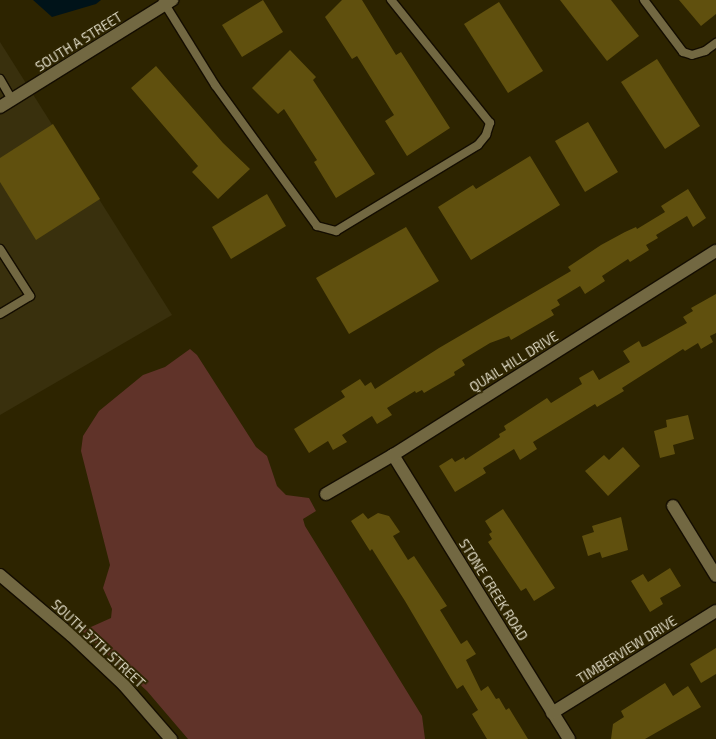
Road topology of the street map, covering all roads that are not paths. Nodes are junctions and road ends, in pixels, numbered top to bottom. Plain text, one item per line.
1 (391, 0) edge
2 (644, 0) edge
3 (167, 1) edge
4 (716, 43) edge
5 (0, 79) edge
6 (12, 100) junction
7 (0, 108) edge
8 (0, 248) edge
9 (716, 251) edge
10 (0, 314) edge
11 (393, 455) junction
12 (326, 494) dead end
13 (673, 506) dead end
14 (0, 575) edge
15 (716, 576) edge
16 (716, 611) edge
17 (552, 713) junction
18 (171, 739) edge
19 (569, 739) edge

1 - 3 lane
2 - 4 lane
3 - 6 street, SOUTH A STREET
5 - 6 lane
6 - 7 street, SOUTH A STREET
8 - 10 lane
9 - 11 street, QUAIL HILL DRIVE
11 - 12 street, QUAIL HILL DRIVE
11 - 17 street, STONE CREEK ROAD
13 - 15 street
14 - 18 street, SOUTH 37TH STREET
16 - 17 street, TIMBERVIEW DRIVE
17 - 19 street, STONE CREEK ROAD

